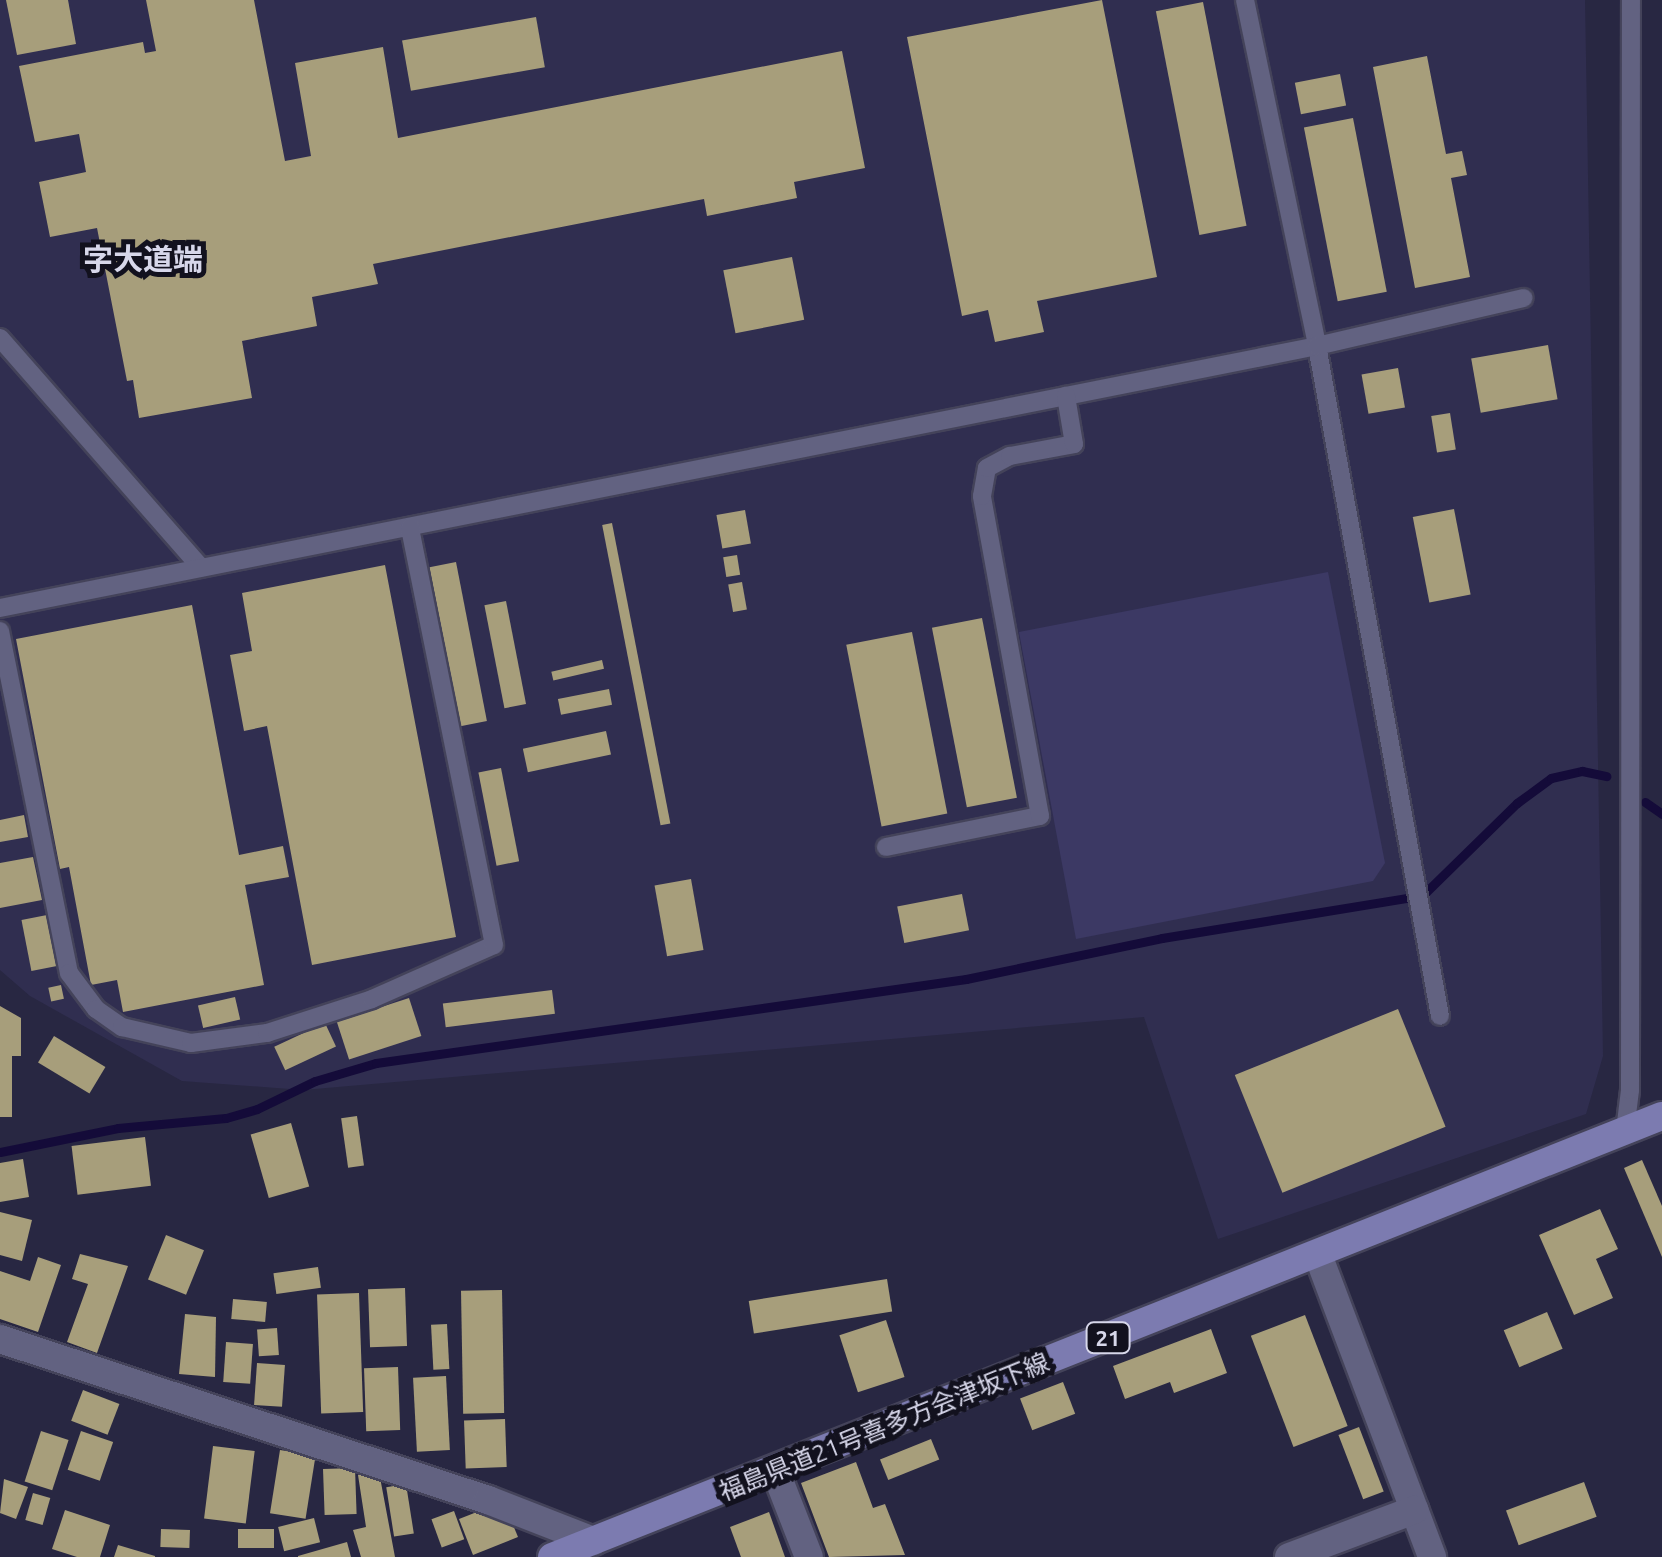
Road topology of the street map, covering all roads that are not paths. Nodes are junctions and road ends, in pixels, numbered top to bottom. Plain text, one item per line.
1 (1244, 0) edge
2 (1631, 0) edge
3 (1524, 298) dead end
4 (0, 338) edge
5 (1317, 346) junction
6 (1066, 396) junction
7 (410, 527) junction
8 (201, 568) junction
9 (0, 608) edge
10 (0, 630) edge
11 (886, 847) dead end
12 (1440, 1016) dead end
13 (1662, 1116) edge
14 (1625, 1131) junction
15 (1318, 1255) junction
16 (0, 1338) edge
17 (776, 1470) junction
18 (1414, 1510) junction
19 (593, 1541) junction
20 (552, 1557) edge
21 (810, 1557) edge
22 (1288, 1557) edge
23 (1432, 1557) edge

1 - 5 lane
2 - 14 lane
3 - 5 lane
4 - 8 lane
5 - 6 lane
5 - 12 lane
6 - 7 lane
6 - 11 lane
7 - 8 lane
7 - 10 lane
8 - 9 lane
13 - 14 main road, 福島県道21号喜多方会津坂下線 / 21
14 - 15 main road, 福島県道21号喜多方会津坂下線 / 21
15 - 17 main road, 福島県道21号喜多方会津坂下線 / 21
15 - 18 street
16 - 19 street
17 - 19 main road, 福島県道21号喜多方会津坂下線 / 21
17 - 21 street
18 - 22 street
18 - 23 street
19 - 20 main road, 福島県道21号喜多方会津坂下線 / 21

